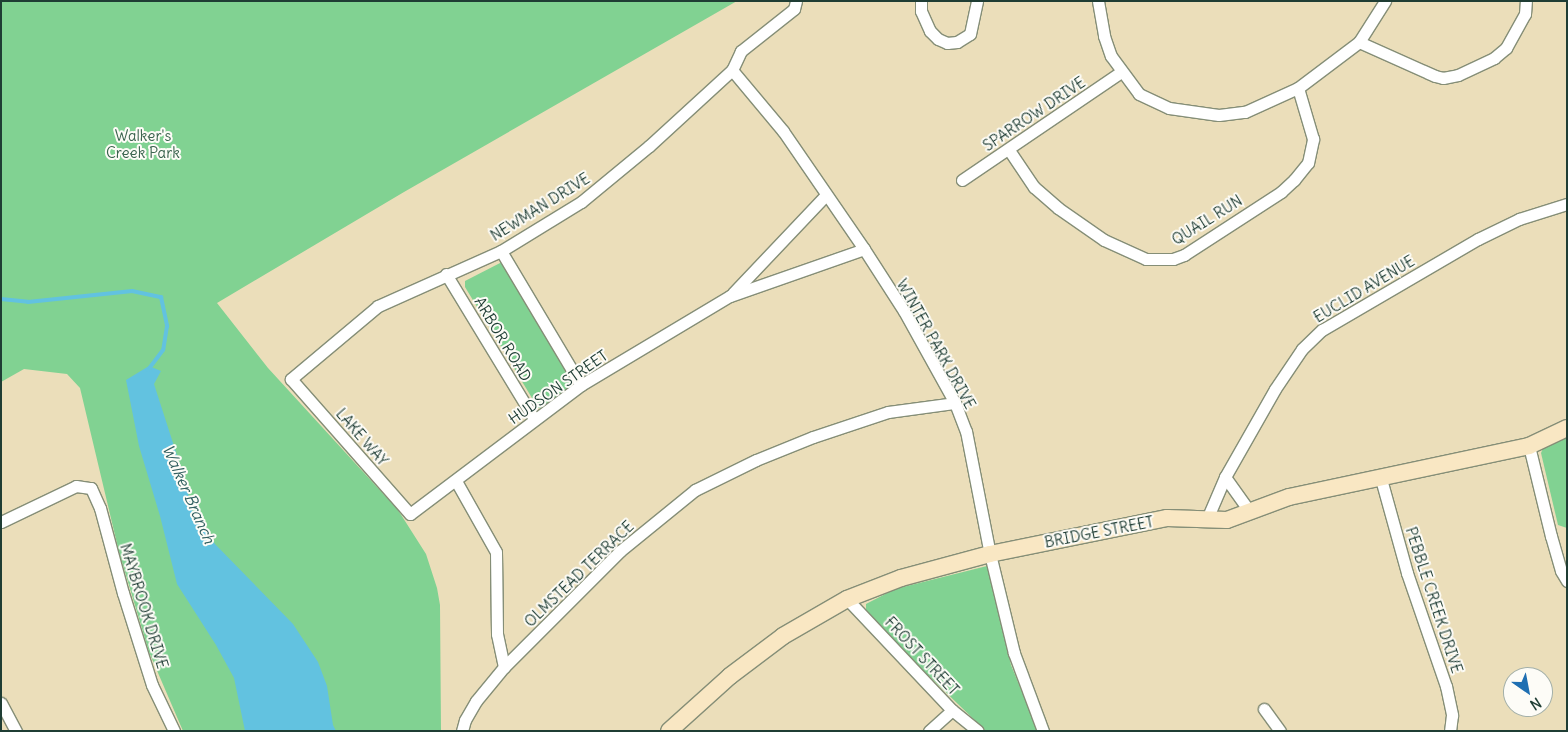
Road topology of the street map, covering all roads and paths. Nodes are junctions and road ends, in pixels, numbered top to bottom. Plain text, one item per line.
1 (796, 1) edge
2 (921, 1) edge
3 (977, 1) edge
4 (1098, 1) edge
5 (1385, 1) edge
6 (1526, 1) edge
7 (1359, 42) junction
8 (732, 70) junction
9 (1121, 72) junction
10 (1298, 88) junction
11 (1009, 150) junction
12 (962, 180) dead end
13 (826, 195) junction
14 (1567, 204) edge
15 (864, 248) junction
16 (501, 251) junction
17 (446, 274) junction
18 (730, 296) junction
19 (291, 379) joint
20 (581, 386) junction
21 (955, 403) junction
22 (534, 419) junction
23 (1567, 428) edge
24 (1529, 446) junction
25 (1225, 477) junction
26 (1381, 479) junction
27 (456, 481) junction
28 (1250, 512) junction
29 (410, 514) joint
30 (1207, 519) junction
31 (1, 522) edge
32 (990, 554) junction
33 (1567, 581) edge
34 (847, 599) junction
35 (504, 667) junction
36 (1, 703) edge
37 (1264, 709) dead end
38 (952, 710) junction
39 (16, 731) edge
40 (174, 731) edge
41 (462, 731) edge
42 (669, 731) edge
43 (928, 731) edge
44 (978, 731) edge
45 (1043, 731) edge
46 (1280, 731) edge
47 (1450, 731) edge

1 - 8 street, NEWMAN DRIVE
2 - 3 street
4 - 9 street
5 - 7 street
6 - 7 street
7 - 10 street
8 - 13 street, WINTER PARK DRIVE
8 - 16 street, NEWMAN DRIVE
9 - 10 street
9 - 11 street, SPARROW DRIVE
10 - 11 street, QUAIL RUN
11 - 12 street, SPARROW DRIVE
13 - 15 street, WINTER PARK DRIVE
13 - 18 street, HUDSON STREET
14 - 25 street, EUCLID AVENUE
15 - 18 street, HUDSON STREET
15 - 21 street, WINTER PARK DRIVE
16 - 17 street, NEWMAN DRIVE
16 - 20 street
17 - 19 street, NEWMAN DRIVE
17 - 22 street, ARBOR ROAD
18 - 20 street, HUDSON STREET
19 - 29 street, LAKE WAY
20 - 22 street, HUDSON STREET
21 - 32 street, WINTER PARK DRIVE
21 - 35 street, OLMSTEAD TERRACE
22 - 27 street, HUDSON STREET
23 - 24 street, BRIDGE STREET
24 - 26 street, BRIDGE STREET
24 - 33 street
25 - 28 street
25 - 30 street, EUCLID AVENUE
26 - 28 street, BRIDGE STREET
26 - 47 street, PEBBLE CREEK DRIVE
27 - 29 street, HUDSON STREET
27 - 35 street
28 - 30 street, BRIDGE STREET
30 - 32 street, BRIDGE STREET
31 - 40 street, MAYBROOK DRIVE
32 - 34 street, BRIDGE STREET
32 - 45 street, WINTER PARK DRIVE
34 - 38 street, FROST STREET
34 - 42 street, BRIDGE STREET
35 - 41 street
36 - 39 street
37 - 46 street
38 - 43 street
38 - 44 street, FROST STREET

